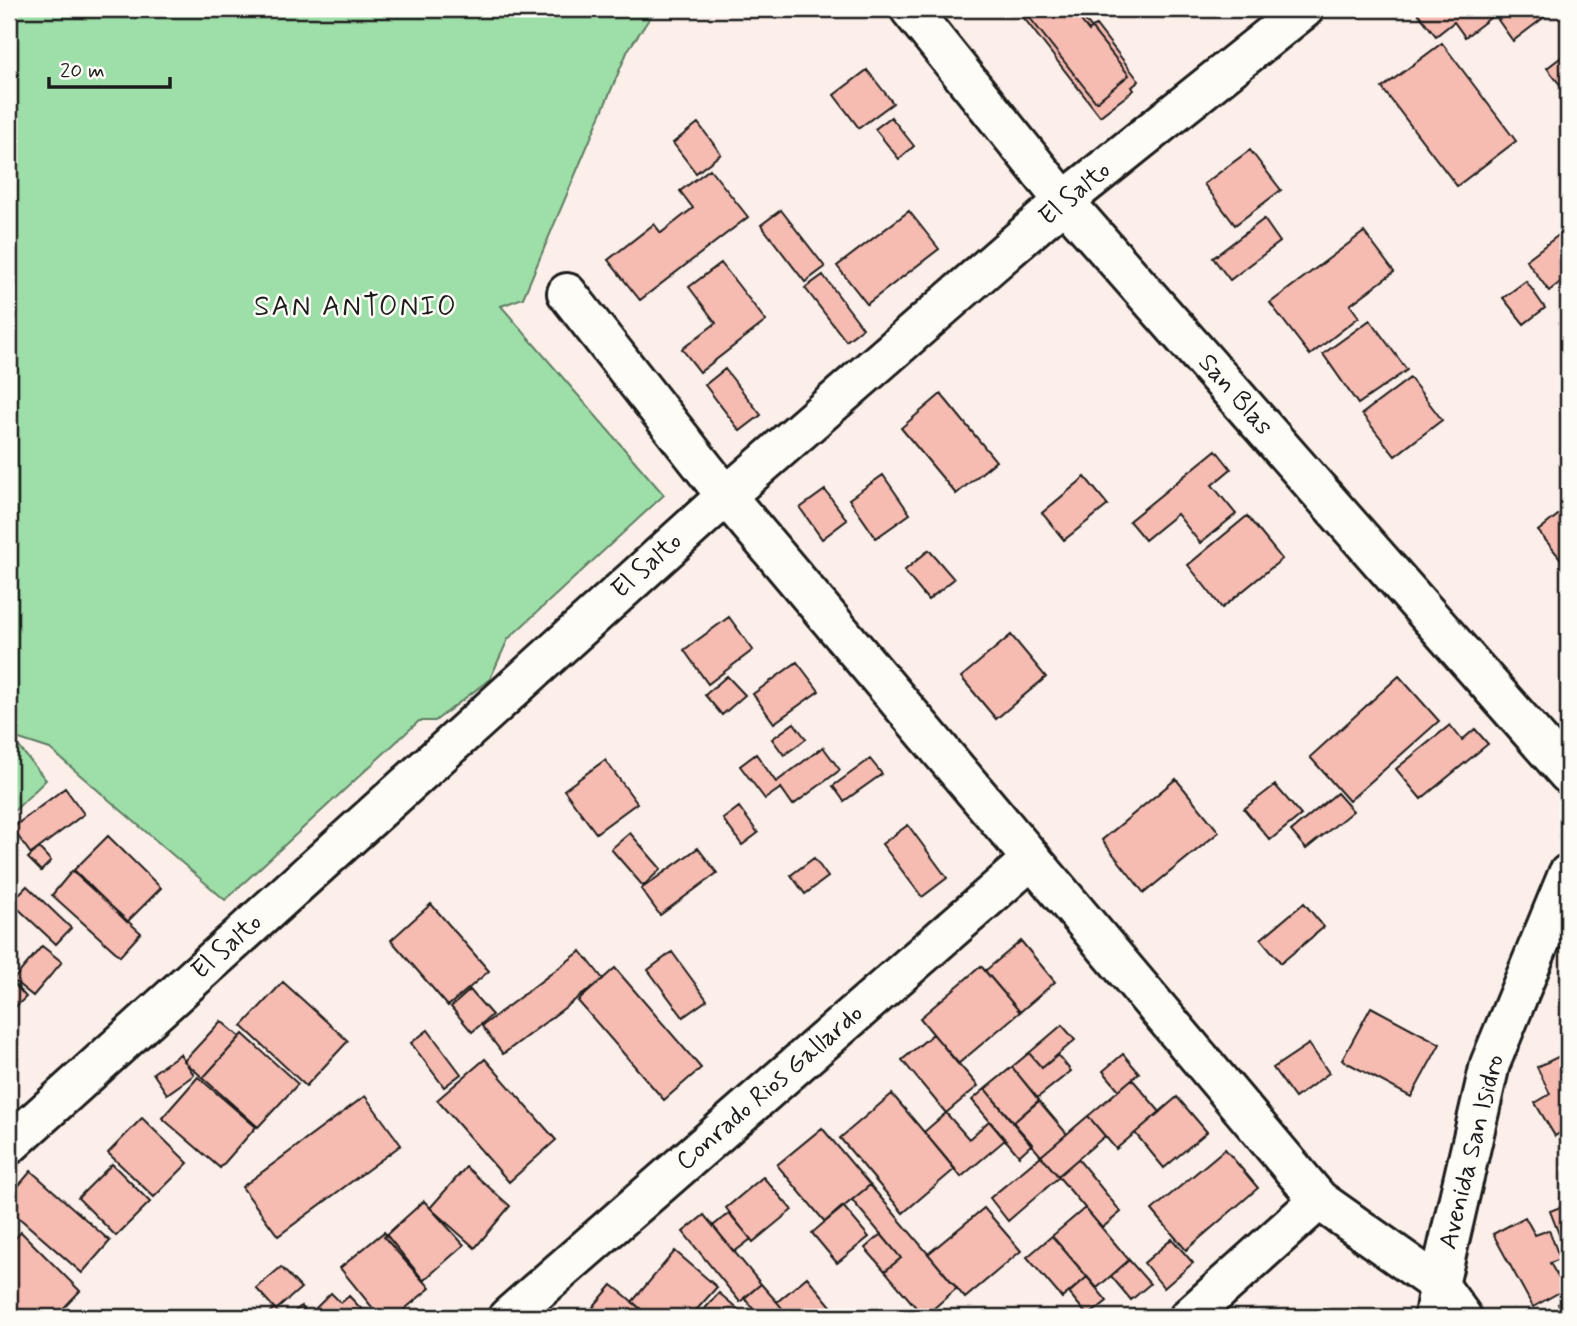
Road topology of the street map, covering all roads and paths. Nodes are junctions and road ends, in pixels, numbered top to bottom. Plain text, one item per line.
1 (910, 9) edge
2 (1304, 9) edge
3 (1064, 201) junction
4 (567, 293) dead end
5 (726, 496) junction
6 (1568, 774) edge
7 (1032, 859) junction
8 (1568, 874) edge
9 (9, 1144) edge
10 (1319, 1200) junction
11 (1436, 1301) edge
12 (508, 1317) edge
13 (1189, 1317) edge
14 (1462, 1317) edge

1 - 3 street, San Blas
2 - 3 street, El Salto
3 - 5 street, El Salto
3 - 6 street, San Blas
4 - 5 street
5 - 7 street
5 - 9 street, El Salto
7 - 10 street
7 - 12 street, Conrado Rios Gallardo
8 - 11 street, Avenida San Isidro
10 - 11 street
10 - 13 street
11 - 14 street

